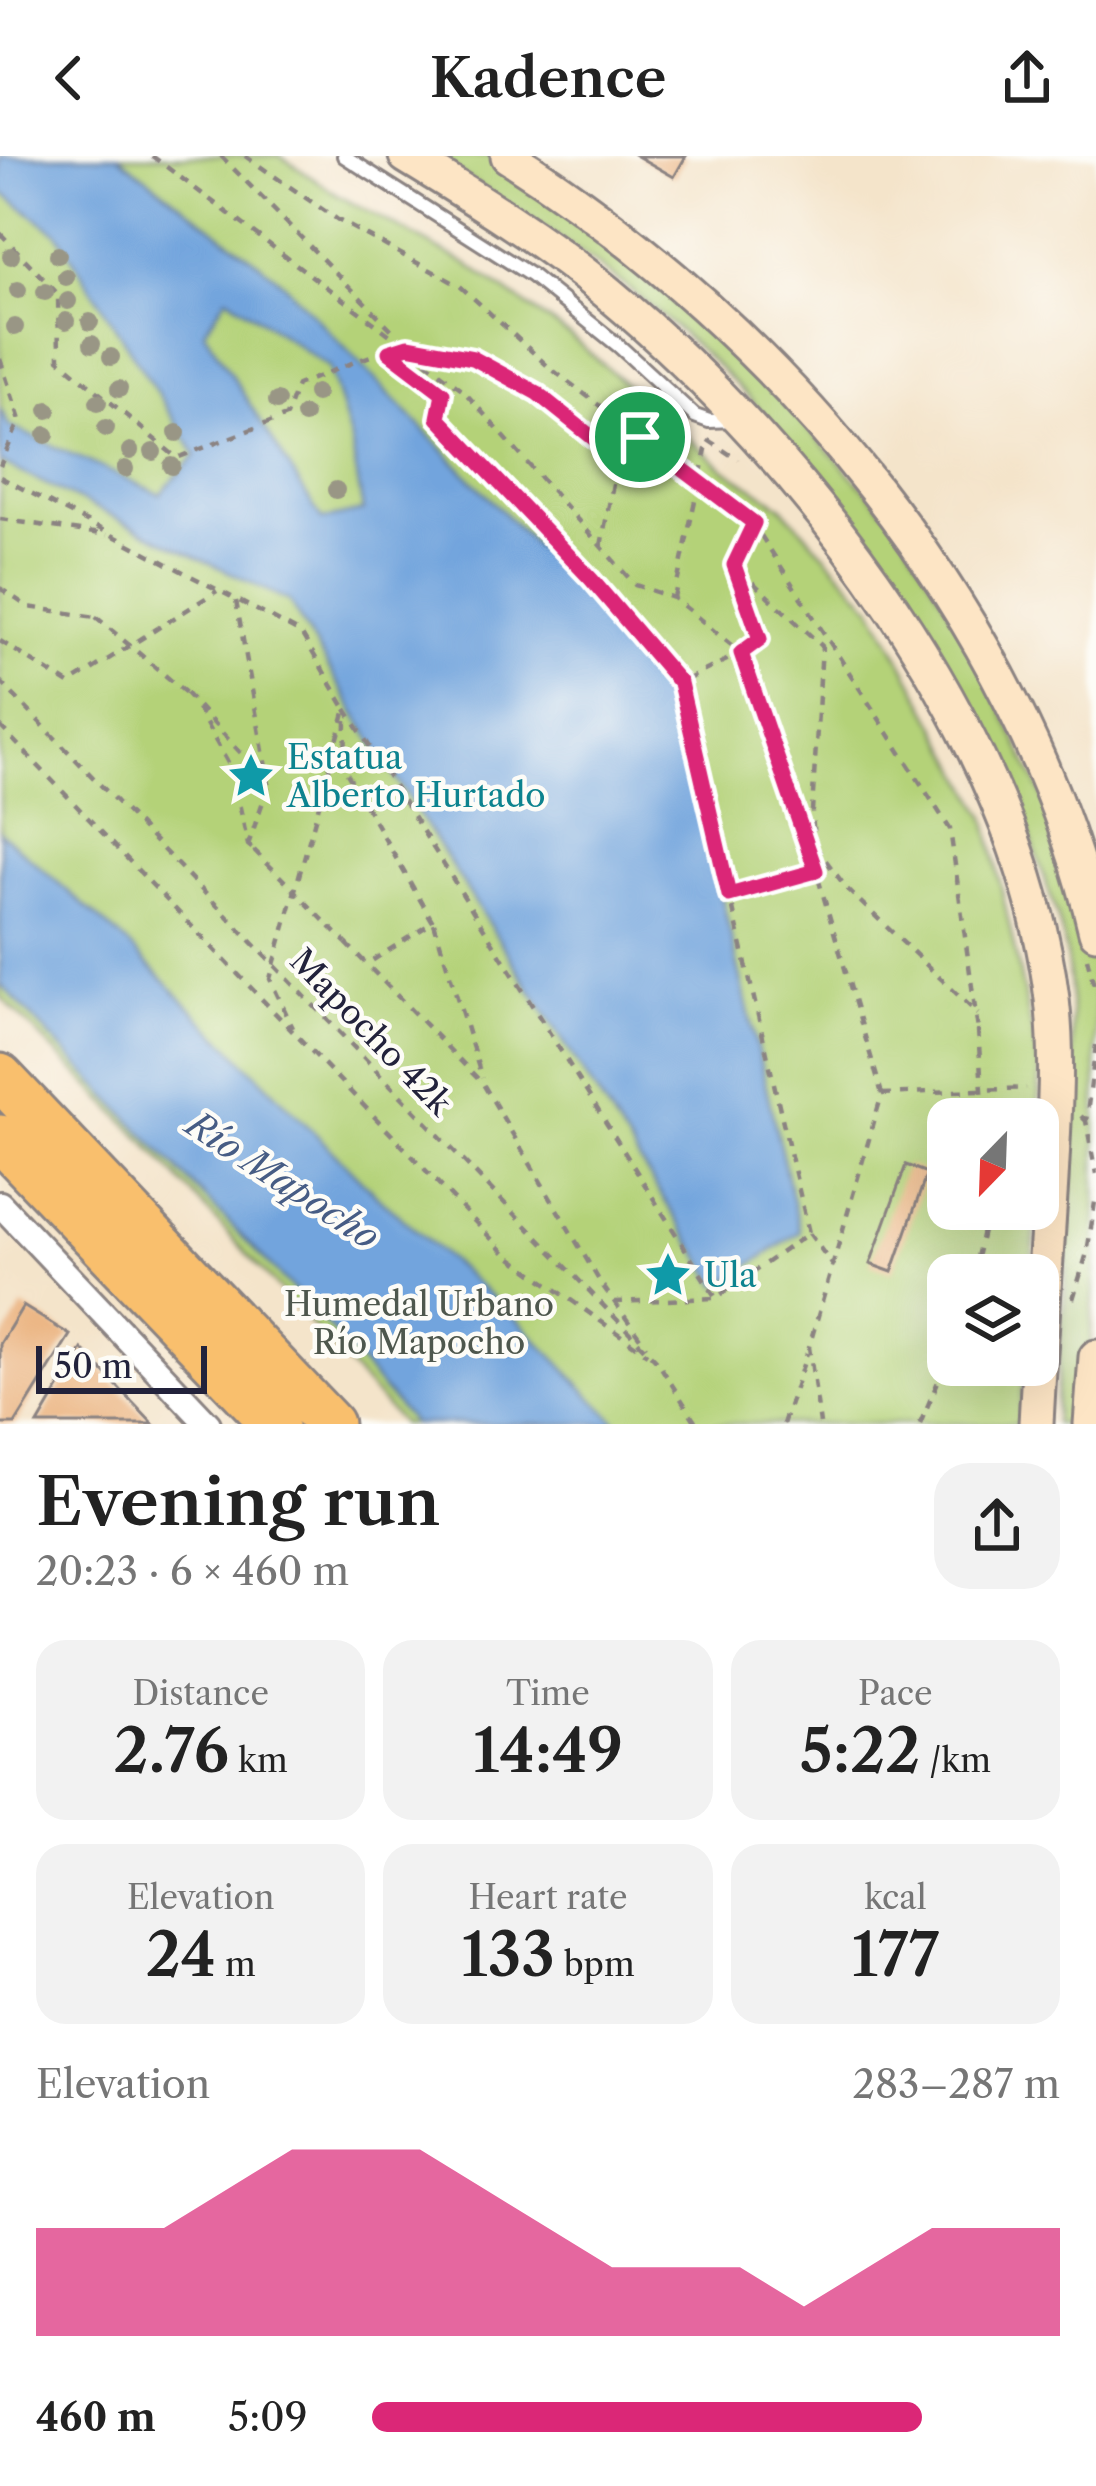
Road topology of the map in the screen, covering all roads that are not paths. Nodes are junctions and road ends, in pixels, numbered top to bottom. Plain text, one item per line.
1 (344, 156) edge
2 (406, 156) edge
3 (508, 156) edge
4 (744, 420) junction
5 (1074, 851) junction
6 (1096, 897) edge
7 (1096, 932) edge
8 (0, 1077) edge
9 (0, 1138) edge
10 (0, 1204) edge
11 (1096, 1357) edge
12 (208, 1424) edge
13 (275, 1424) edge
14 (330, 1424) edge
15 (1036, 1424) edge
16 (1091, 1424) edge

1 - 4 lane
2 - 4 main road
3 - 5 main road
4 - 15 main road
5 - 6 street
5 - 7 main road
8 - 14 highway
9 - 13 highway
10 - 12 street
11 - 16 main road

